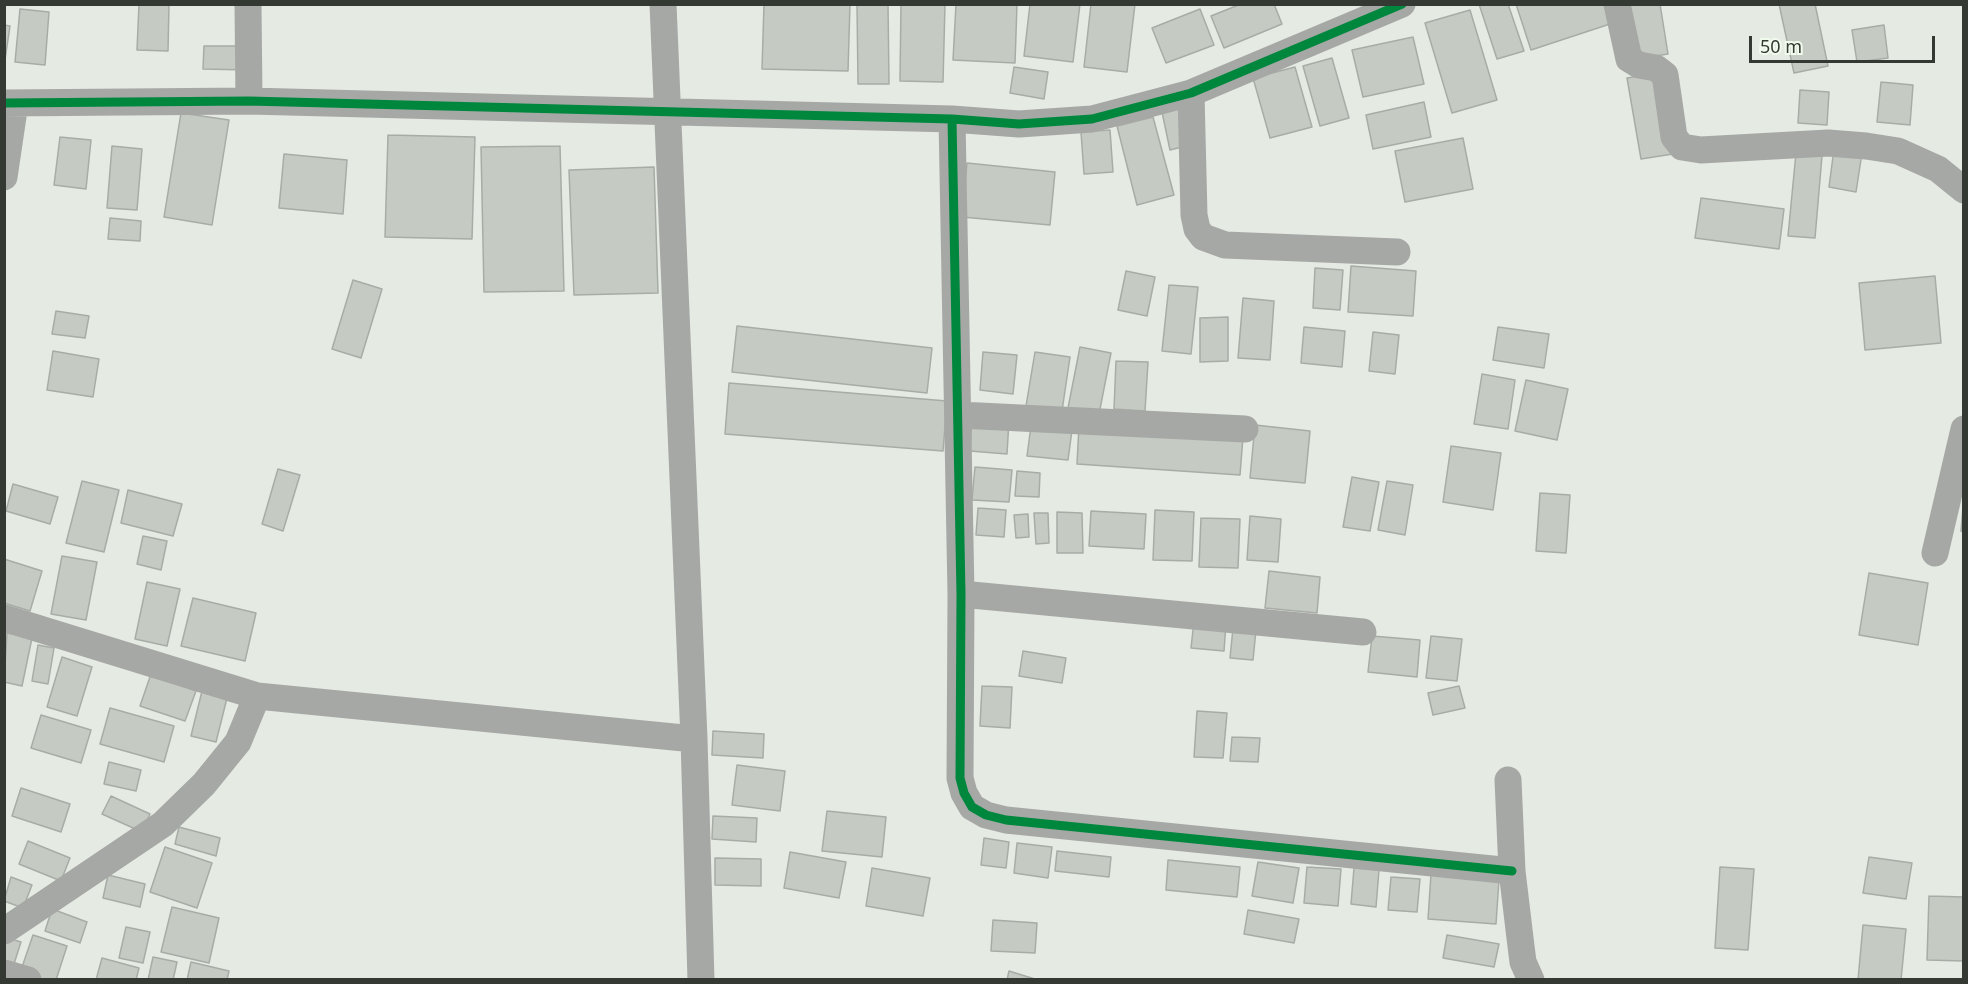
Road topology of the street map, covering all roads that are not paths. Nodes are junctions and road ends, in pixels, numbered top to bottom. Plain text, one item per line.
1 (248, 4) edge
2 (663, 4) edge
3 (1402, 4) edge
4 (1617, 4) edge
5 (1191, 93) junction
6 (249, 101) junction
7 (10, 103) edge
8 (668, 114) junction
9 (952, 119) junction
10 (4, 177) edge
11 (1964, 190) edge
12 (1397, 252) dead end
13 (959, 415) junction
14 (1245, 429) dead end
15 (1964, 429) edge
16 (1935, 553) dead end
17 (961, 594) junction
18 (4, 618) edge
19 (1363, 632) dead end
20 (257, 696) junction
21 (694, 739) junction
22 (1508, 780) dead end
23 (1512, 871) junction
24 (4, 931) edge
25 (4, 973) edge
26 (28, 980) edge
27 (701, 980) edge
28 (1532, 980) edge

1 - 6 street
2 - 8 street
3 - 5 street
4 - 11 street
5 - 9 street
5 - 12 street
6 - 7 street
6 - 8 street
7 - 10 street
8 - 9 street
8 - 21 street
9 - 13 street
13 - 14 street
13 - 17 street
15 - 16 street
17 - 19 street
17 - 23 street
18 - 20 street
20 - 21 street
20 - 24 street
21 - 27 street
22 - 23 street
23 - 28 street
25 - 26 street

